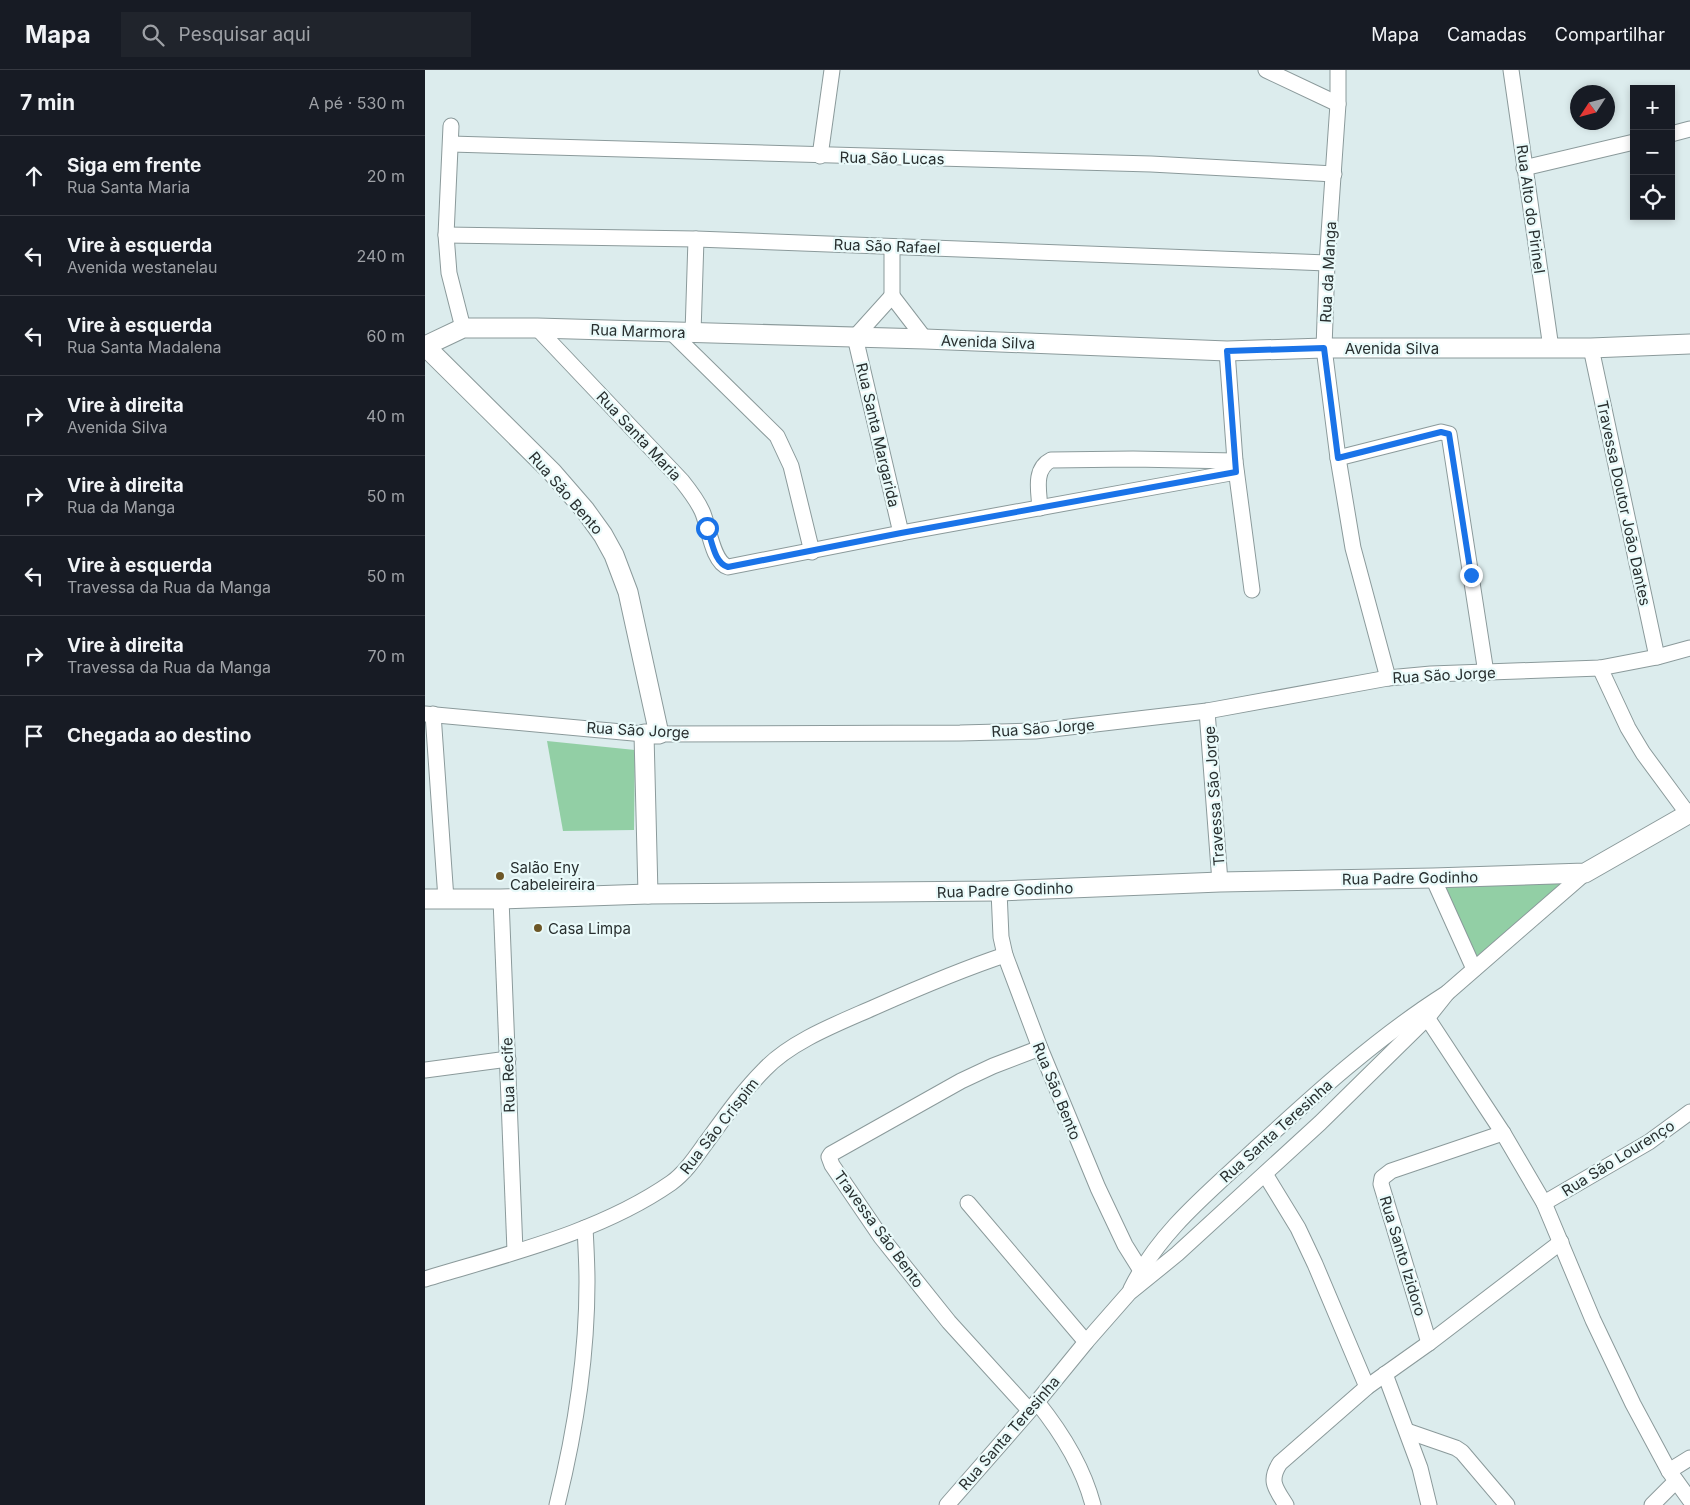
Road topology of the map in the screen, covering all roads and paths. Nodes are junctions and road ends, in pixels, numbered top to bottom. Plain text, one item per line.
1 (832, 70) edge
2 (1266, 70) edge
3 (1338, 70) edge
4 (1511, 70) edge
5 (1338, 104) junction
6 (451, 126) dead end
7 (1690, 129) edge
8 (1675, 133) edge
9 (1630, 143) edge
10 (451, 144) junction
11 (820, 156) junction
12 (1524, 168) junction
13 (1334, 174) junction
14 (446, 235) junction
15 (696, 239) junction
16 (892, 247) junction
17 (1327, 263) junction
18 (892, 296) junction
19 (463, 328) junction
20 (537, 328) junction
21 (671, 332) junction
22 (693, 333) junction
23 (855, 337) junction
24 (925, 339) junction
25 (1690, 344) edge
26 (425, 346) edge
27 (1324, 348) junction
28 (1551, 348) junction
29 (1591, 348) junction
30 (1227, 351) junction
31 (1338, 458) junction
32 (1236, 466) junction
33 (1040, 508) junction
34 (901, 533) junction
35 (811, 552) junction
36 (1252, 590) dead end
37 (1690, 648) edge
38 (1657, 658) junction
39 (1600, 668) junction
40 (1486, 673) junction
41 (1387, 678) junction
42 (1207, 711) junction
43 (429, 714) edge
44 (652, 734) junction
45 (1689, 813) edge
46 (1585, 873) junction
47 (1433, 878) junction
48 (1220, 882) junction
49 (999, 891) junction
50 (648, 894) junction
51 (425, 899) edge
52 (445, 899) junction
53 (501, 899) junction
54 (1005, 955) junction
55 (1474, 969) junction
56 (1425, 1013) junction
57 (1039, 1048) junction
58 (508, 1059) junction
59 (425, 1070) edge
60 (1690, 1112) edge
61 (1503, 1133) junction
62 (1265, 1174) junction
63 (969, 1203) dead end
64 (1545, 1203) junction
65 (585, 1228) junction
66 (1561, 1242) junction
67 (515, 1251) junction
68 (1144, 1275) junction
69 (425, 1279) edge
70 (1086, 1342) junction
71 (1429, 1343) junction
72 (1385, 1374) junction
73 (1367, 1387) junction
74 (1033, 1406) junction
75 (1407, 1431) junction
76 (1690, 1458) edge
77 (1672, 1476) junction
78 (1690, 1500) edge
79 (557, 1505) edge
80 (947, 1505) edge
81 (1093, 1505) edge
82 (1286, 1505) edge
83 (1429, 1505) edge
84 (1507, 1505) edge
85 (1652, 1505) edge

1 - 11 street
2 - 5 street
3 - 5 street, Rua da Manga
4 - 12 street, Rua Alto do Pirinel
5 - 13 street, Rua da Manga
6 - 10 street
7 - 8 street
9 - 12 street
10 - 11 street, Rua São Lucas
10 - 14 street
11 - 13 street, Rua São Lucas
12 - 28 street, Rua Alto do Pirinel
13 - 17 street, Rua da Manga
14 - 15 street, Rua São Rafael
14 - 19 street
15 - 16 street, Rua São Rafael
15 - 22 street
16 - 17 street, Rua São Rafael
16 - 18 street
17 - 27 street, Rua da Manga
18 - 23 street
18 - 24 street
19 - 20 street, Rua Marmora
19 - 26 street, Rua Marmora
20 - 21 street, Rua Marmora
20 - 35 street, Rua Santa Maria
21 - 22 street, Rua Marmora
21 - 35 street
22 - 23 street, Rua Marmora
23 - 24 street, Avenida Silva
23 - 34 street, Rua Santa Margarida
24 - 30 street, Avenida Silva
25 - 29 street, Avenida Silva
26 - 44 street, Rua São Bento
27 - 28 street, Avenida Silva
27 - 30 street, Avenida Silva
27 - 31 street, Rua da Manga
28 - 29 street, Avenida Silva
29 - 38 street, Travessa Doutor João Dantes
30 - 32 street
31 - 40 street
31 - 41 street, Rua da Manga
32 - 33 street
32 - 33 street
32 - 36 street
33 - 34 street
34 - 35 street
37 - 38 street, Rua São Jorge
38 - 39 street, Rua São Jorge
39 - 40 street, Rua São Jorge
39 - 45 street
40 - 41 street, Rua São Jorge
41 - 42 street, Rua São Jorge
42 - 44 street, Rua São Jorge
42 - 48 street, Travessa São Jorge
43 - 44 street, Rua São Jorge
43 - 52 street
44 - 50 street
45 - 46 street
46 - 47 street, Rua Padre Godinho
46 - 55 street, Rua Santa Teresinha
47 - 48 street, Rua Padre Godinho
47 - 55 street
48 - 49 street, Rua Padre Godinho
49 - 50 street, Rua Padre Godinho
49 - 54 street, Rua São Bento
50 - 53 street, Rua Padre Godinho
51 - 52 street, Rua Padre Godinho
52 - 53 street, Rua Padre Godinho
53 - 58 street, Rua Recife
54 - 57 street, Rua São Bento
54 - 65 street, Rua São Crispim
55 - 56 street, Rua Santa Teresinha
56 - 61 street
56 - 62 street, Rua Santa Teresinha
56 - 68 street, Rua Santa Teresinha
57 - 68 street, Rua São Bento
57 - 74 street, Travessa São Bento
58 - 59 street
58 - 67 street, Rua Recife
60 - 64 street, Rua São Lourenço
61 - 64 street
61 - 71 street, Rua Santo Izidoro
62 - 68 street, Rua Santa Teresinha
62 - 73 street
63 - 70 street
64 - 66 street
65 - 67 street, Rua São Crispim
65 - 79 street
66 - 71 street
66 - 77 street
67 - 69 street, Rua São Crispim
68 - 70 street, Rua Santa Teresinha
70 - 74 street, Rua Santa Teresinha
71 - 72 street
72 - 73 street
72 - 75 street
73 - 82 street
74 - 80 street, Rua Santa Teresinha
74 - 81 street
75 - 83 street
75 - 84 street
76 - 77 street
77 - 78 street
77 - 85 street

